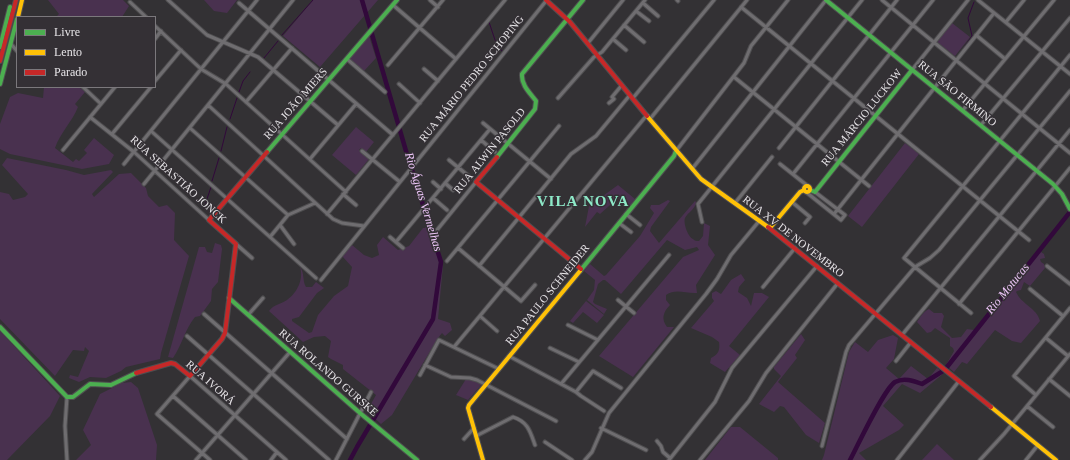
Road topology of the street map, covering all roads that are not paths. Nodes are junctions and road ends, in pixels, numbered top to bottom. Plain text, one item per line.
1 (12, 0) edge
2 (16, 0) edge
3 (22, 0) edge
4 (168, 0) edge
5 (257, 0) edge
6 (293, 0) edge
7 (397, 0) edge
8 (430, 0) edge
9 (443, 0) edge
10 (506, 0) edge
11 (546, 0) edge
12 (583, 0) edge
13 (622, 0) edge
14 (714, 0) edge
15 (747, 0) edge
16 (788, 0) edge
17 (826, 0) edge
18 (862, 0) edge
19 (882, 0) edge
20 (897, 0) edge
21 (933, 0) edge
22 (968, 0) edge
23 (978, 0) edge
24 (1024, 0) edge
25 (1054, 0) edge
26 (644, 1) edge
27 (130, 2) dead end
28 (239, 3) dead end
29 (393, 5) junction
30 (438, 7) junction
31 (741, 7) junction
32 (891, 7) junction
33 (248, 11) junction
34 (636, 11) junction
35 (994, 13) junction
36 (18, 16) edge
37 (145, 16) edge
38 (658, 16) dead end
39 (848, 18) junction
40 (1070, 18) edge
41 (568, 19) junction
42 (649, 21) dead end
43 (16, 22) edge
44 (1006, 22) junction
45 (624, 25) junction
46 (913, 25) junction
47 (156, 27) edge
48 (420, 28) junction
49 (766, 28) junction
50 (269, 29) junction
51 (161, 32) junction
52 (869, 35) junction
53 (976, 35) junction
54 (1024, 37) junction
55 (156, 38) edge
56 (613, 39) junction
57 (223, 42) junction
58 (644, 42) dead end
59 (934, 42) junction
60 (588, 43) junction
61 (11, 44) junction
62 (789, 46) junction
63 (0, 47) edge
64 (292, 48) junction
65 (16, 50) edge
66 (181, 50) junction
67 (626, 50) dead end
68 (891, 52) junction
69 (1042, 52) junction
70 (250, 53) junction
71 (597, 54) junction
72 (1070, 55) edge
73 (347, 59) junction
74 (456, 59) junction
75 (1006, 59) junction
76 (956, 60) junction
77 (0, 61) edge
78 (811, 64) junction
79 (388, 65) dead end
80 (1061, 66) junction
81 (201, 69) junction
82 (424, 69) dead end
83 (274, 70) junction
84 (912, 70) junction
85 (1070, 74) edge
86 (734, 77) junction
87 (329, 80) junction
88 (156, 81) edge
89 (438, 81) junction
90 (832, 81) junction
91 (0, 84) edge
92 (226, 84) junction
93 (398, 84) dead end
94 (985, 84) junction
95 (622, 85) junction
96 (84, 88) edge
97 (114, 88) edge
98 (149, 88) edge
99 (935, 88) junction
100 (1070, 91) edge
101 (385, 92) dead end
102 (753, 92) junction
103 (632, 96) junction
104 (558, 98) dead end
105 (1003, 98) junction
106 (854, 99) junction
107 (246, 102) junction
108 (310, 102) junction
109 (420, 103) junction
110 (609, 103) dead end
111 (101, 104) junction
112 (356, 104) junction
113 (208, 105) junction
114 (774, 110) junction
115 (963, 110) junction
116 (1022, 114) junction
117 (876, 116) junction
118 (90, 117) junction
119 (649, 117) junction
120 (483, 123) dead end
121 (338, 125) junction
122 (981, 125) junction
123 (559, 126) dead end
124 (796, 127) junction
125 (190, 128) junction
126 (1039, 128) junction
127 (490, 129) junction
128 (1070, 130) edge
129 (151, 131) junction
130 (112, 134) junction
131 (282, 134) junction
132 (898, 134) junction
133 (393, 135) junction
134 (481, 140) junction
135 (1000, 140) junction
136 (508, 143) junction
137 (817, 144) junction
138 (1059, 144) junction
139 (779, 148) dead end
140 (63, 150) dead end
141 (172, 150) junction
142 (362, 151) dead end
143 (676, 151) junction
144 (134, 152) junction
145 (495, 152) dead end
146 (1070, 153) edge
147 (1018, 155) junction
148 (264, 156) junction
149 (772, 157) dead end
150 (310, 159) junction
151 (372, 160) junction
152 (448, 160) dead end
153 (529, 161) junction
154 (839, 162) junction
155 (124, 164) dead end
156 (780, 164) dead end
157 (458, 167) junction
158 (1070, 168) edge
159 (692, 169) junction
160 (1037, 170) junction
161 (155, 171) junction
162 (793, 174) junction
163 (246, 177) junction
164 (471, 178) dead end
165 (551, 179) junction
166 (861, 180) junction
167 (400, 182) junction
168 (433, 182) dead end
169 (476, 182) junction
170 (445, 183) junction
171 (144, 184) dead end
172 (869, 186) dead end
173 (962, 186) junction
174 (1056, 186) junction
175 (712, 188) junction
176 (441, 189) junction
177 (453, 190) dead end
178 (807, 190) junction
179 (815, 192) junction
180 (345, 193) junction
181 (433, 198) junction
182 (227, 199) junction
183 (498, 200) junction
184 (980, 200) junction
185 (792, 202) junction
186 (315, 203) junction
187 (735, 203) junction
188 (356, 205) dead end
189 (1070, 209) edge
190 (447, 210) dead end
191 (837, 210) junction
192 (328, 214) junction
193 (626, 214) junction
194 (834, 214) junction
195 (288, 215) junction
196 (999, 216) junction
197 (519, 217) junction
198 (209, 220) junction
199 (760, 220) junction
200 (702, 222) dead end
201 (619, 223) junction
202 (805, 223) dead end
203 (280, 225) junction
204 (640, 225) dead end
205 (364, 226) junction
206 (770, 228) junction
207 (437, 230) dead end
208 (631, 232) dead end
209 (1018, 232) junction
210 (270, 237) junction
211 (390, 237) dead end
212 (545, 238) junction
213 (1029, 240) dead end
214 (396, 242) junction
215 (236, 244) junction
216 (294, 244) dead end
217 (403, 248) dead end
218 (458, 248) junction
219 (795, 248) junction
220 (669, 255) dead end
221 (252, 258) dead end
222 (447, 261) dead end
223 (479, 266) junction
224 (817, 266) junction
225 (1048, 266) dead end
226 (915, 267) junction
227 (581, 268) junction
228 (316, 278) dead end
229 (321, 280) dead end
230 (838, 283) junction
231 (1070, 284) edge
232 (535, 285) dead end
233 (504, 287) junction
234 (763, 287) dead end
235 (940, 288) junction
236 (1030, 289) dead end
237 (229, 298) junction
238 (263, 298) dead end
239 (618, 300) dead end
240 (959, 304) junction
241 (626, 306) junction
242 (1070, 308) edge
243 (634, 313) dead end
244 (971, 313) dead end
245 (204, 314) dead end
246 (876, 314) junction
247 (248, 315) junction
248 (480, 316) junction
249 (1063, 316) junction
250 (568, 325) dead end
251 (0, 327) edge
252 (498, 331) dead end
253 (226, 333) junction
254 (902, 335) junction
255 (187, 336) dead end
256 (1046, 338) junction
257 (598, 340) junction
258 (911, 342) junction
259 (454, 347) junction
260 (550, 348) dead end
261 (290, 352) junction
262 (208, 355) junction
263 (1069, 355) edge
264 (509, 356) junction
265 (896, 361) dead end
266 (579, 362) junction
267 (426, 364) junction
268 (499, 368) junction
269 (272, 373) junction
270 (420, 375) dead end
271 (190, 376) junction
272 (1049, 379) junction
273 (959, 381) junction
274 (486, 384) junction
275 (561, 384) junction
276 (621, 388) dead end
277 (371, 392) dead end
278 (575, 392) junction
279 (253, 394) junction
280 (1069, 394) edge
281 (1036, 395) junction
282 (173, 396) junction
283 (68, 397) junction
284 (1027, 406) junction
285 (604, 411) dead end
286 (360, 413) junction
287 (235, 416) junction
288 (556, 421) dead end
289 (1012, 424) junction
290 (1053, 427) dead end
291 (474, 428) junction
292 (601, 428) junction
293 (218, 435) junction
294 (476, 436) junction
295 (347, 439) junction
296 (464, 439) dead end
297 (657, 441) dead end
298 (545, 442) dead end
299 (535, 445) dead end
300 (1038, 445) junction
301 (822, 446) dead end
302 (646, 450) dead end
303 (277, 452) junction
304 (202, 453) junction
305 (669, 459) edge
306 (68, 460) edge
307 (196, 460) edge
308 (210, 460) edge
309 (246, 460) edge
310 (271, 460) edge
311 (286, 460) edge
312 (329, 460) edge
313 (336, 460) edge
314 (417, 460) edge
315 (483, 460) edge
316 (572, 460) edge
317 (585, 460) edge
318 (700, 460) edge
319 (897, 460) edge
320 (980, 460) edge
321 (1026, 460) edge
322 (1056, 460) edge

1 - 63 main road
2 - 77 main road
3 - 36 main road
4 - 57 street
5 - 33 street
6 - 50 street
7 - 29 main road, RUA JOÃO MIERS
8 - 30 street
9 - 30 street
10 - 74 street
11 - 41 main road, RUA XV DE NOVEMBRO
11 - 167 street, RUA MÁRIO PEDRO SCHOPING
12 - 41 main road
13 - 60 street
14 - 103 street
15 - 31 street
16 - 49 street
17 - 39 main road, RUA SÃO FIRMINO
17 - 62 street
18 - 39 street
19 - 32 street
20 - 32 street
21 - 46 street
22 - 59 street, RUA MÁRCIO LUCKOW
23 - 35 street
24 - 44 street
25 - 54 street
26 - 34 street
26 - 38 street
27 - 37 street
28 - 33 street
29 - 48 street
29 - 73 main road, RUA JOÃO MIERS
30 - 48 street
31 - 49 street
31 - 119 street
32 - 46 street
32 - 52 street
33 - 50 street
33 - 57 street
34 - 42 street
34 - 45 street
35 - 44 street
35 - 53 street
39 - 52 main road, RUA SÃO FIRMINO
39 - 78 street
40 - 69 street
41 - 60 main road, RUA XV DE NOVEMBRO
41 - 136 main road, RUA ALWIN PASOLD
43 - 61 main road
44 - 54 street
45 - 56 street
45 - 58 street
46 - 59 street
46 - 68 street
47 - 51 street
48 - 74 street
48 - 79 street
49 - 62 street
49 - 86 street
50 - 64 street
50 - 70 street
51 - 55 street
51 - 66 street
52 - 68 main road, RUA SÃO FIRMINO
52 - 90 street
53 - 75 street
53 - 76 street
54 - 69 street
54 - 75 street
56 - 67 street
56 - 71 street
57 - 70 street
57 - 81 street
59 - 76 street
59 - 84 street, RUA MÁRCIO LUCKOW
60 - 71 main road, RUA XV DE NOVEMBRO
61 - 65 street
61 - 91 main road
62 - 78 street
62 - 102 street
64 - 83 street
64 - 87 street
66 - 81 street
66 - 88 street
68 - 84 main road, RUA SÃO FIRMINO
68 - 106 street
69 - 80 street
69 - 105 street
70 - 83 street
70 - 92 street
71 - 95 main road, RUA XV DE NOVEMBRO
71 - 104 street
72 - 80 street
73 - 87 main road, RUA JOÃO MIERS
73 - 101 street
74 - 89 street
75 - 94 street
76 - 94 street
76 - 99 street
78 - 90 street
78 - 114 street
80 - 85 street
80 - 116 street
81 - 92 street
81 - 129 street
82 - 89 street
83 - 107 street
83 - 108 street
84 - 99 main road, RUA SÃO FIRMINO
84 - 117 main road, RUA MÁRCIO LUCKOW
86 - 102 street
86 - 143 street
87 - 108 main road, RUA JOÃO MIERS
87 - 112 street
89 - 109 street
90 - 106 street
90 - 124 street
92 - 107 street
92 - 113 street
93 - 109 street
94 - 105 street
94 - 115 street
95 - 103 main road, RUA XV DE NOVEMBRO
95 - 110 street
96 - 111 street
97 - 111 street
98 - 130 street
99 - 115 main road, RUA SÃO FIRMINO
99 - 132 street
100 - 126 street
102 - 114 street
102 - 159 street
103 - 119 main road, RUA XV DE NOVEMBRO
103 - 165 street
105 - 116 street
105 - 122 street
106 - 117 street
106 - 137 street
107 - 131 street
108 - 121 street
108 - 131 main road, RUA JOÃO MIERS
109 - 133 street
111 - 118 street
112 - 121 street
112 - 133 street
113 - 125 street
113 - 148 street
114 - 124 street
114 - 175 street
115 - 122 main road, RUA SÃO FIRMINO
116 - 126 street
116 - 135 street
117 - 132 street
117 - 154 main road, RUA MÁRCIO LUCKOW
118 - 130 street, RUA SEBASTIÃO JONCK
118 - 140 street
119 - 143 main road, RUA XV DE NOVEMBRO
119 - 212 street
120 - 127 street
121 - 150 street
122 - 135 main road, RUA SÃO FIRMINO
123 - 153 street
124 - 137 street
124 - 139 street
125 - 141 street
125 - 163 street
126 - 138 street
126 - 147 street
127 - 134 street
127 - 136 street
128 - 138 street
129 - 141 street
129 - 144 street
130 - 144 street, RUA SEBASTIÃO JONCK
131 - 148 main road, RUA JOÃO MIERS
131 - 150 street
132 - 166 street
132 - 173 street
133 - 151 street
134 - 145 street
134 - 157 street
135 - 147 main road, RUA SÃO FIRMINO
135 - 173 street
136 - 153 street
136 - 169 main road, RUA ALWIN PASOLD
137 - 154 street
137 - 162 street
138 - 146 street
138 - 160 street
141 - 161 street
141 - 182 street
142 - 151 street
143 - 159 main road, RUA XV DE NOVEMBRO
143 - 193 main road, RUA PAULO SCHNEIDER
144 - 155 street
144 - 161 street, RUA SEBASTIÃO JONCK
147 - 160 main road, RUA SÃO FIRMINO
147 - 184 street
148 - 163 main road, RUA JOÃO MIERS
148 - 186 street
149 - 187 street
150 - 180 street
151 - 167 street
151 - 180 street
152 - 157 street
153 - 165 street
153 - 183 street
154 - 166 street
154 - 179 main road, RUA MÁRCIO LUCKOW
156 - 162 street
157 - 164 street
157 - 170 street
158 - 174 street
159 - 175 main road, RUA XV DE NOVEMBRO
160 - 174 main road, RUA SÃO FIRMINO
160 - 196 street
161 - 171 street
161 - 198 street, RUA SEBASTIÃO JONCK
162 - 178 street
163 - 182 main road, RUA JOÃO MIERS
163 - 195 street
165 - 197 street
166 - 172 street
166 - 191 street
167 - 205 street, RUA MÁRIO PEDRO SCHOPING
168 - 176 street
169 - 183 main road
169 - 207 street, RUA ALWIN PASOLD
170 - 176 street
170 - 177 street
173 - 184 street
173 - 226 street
174 - 189 main road, RUA SÃO FIRMINO
174 - 209 street
175 - 187 main road, RUA XV DE NOVEMBRO
175 - 200 street
176 - 181 street
178 - 179 main road
178 - 185 main road
178 - 194 street
179 - 191 street
180 - 188 street
180 - 192 street
181 - 190 street
181 - 214 street
182 - 198 main road, RUA JOÃO MIERS
182 - 210 street
183 - 197 main road
183 - 218 street
184 - 196 street
184 - 226 street
185 - 202 street
185 - 206 main road
186 - 192 street
186 - 195 street
187 - 199 main road, RUA XV DE NOVEMBRO
191 - 194 street
191 - 194 street
192 - 205 street
193 - 201 main road, RUA PAULO SCHNEIDER
193 - 204 street
195 - 203 street
196 - 209 street
196 - 235 street
197 - 212 main road
197 - 223 street
198 - 215 main road, RUA SEBASTIÃO JONCK
199 - 206 main road, RUA XV DE NOVEMBRO
199 - 292 street
201 - 208 street
201 - 227 main road, RUA PAULO SCHNEIDER
203 - 210 street
203 - 216 street
205 - 229 street, RUA MÁRIO PEDRO SCHOPING
206 - 219 main road, RUA XV DE NOVEMBRO
209 - 213 street
209 - 240 street
210 - 228 street
211 - 214 street
212 - 227 main road
212 - 233 street
214 - 217 street
215 - 221 street, RUA SEBASTIÃO JONCK
215 - 237 main road
218 - 222 street
218 - 223 street
219 - 224 main road, RUA XV DE NOVEMBRO
219 - 234 street
220 - 241 street
223 - 233 street
224 - 230 main road, RUA XV DE NOVEMBRO
224 - 305 street
225 - 231 street
226 - 235 street
226 - 246 street
227 - 264 main road, RUA PAULO SCHNEIDER
230 - 246 main road, RUA XV DE NOVEMBRO
230 - 318 street
232 - 233 street
233 - 248 street
235 - 240 street
235 - 254 street
236 - 249 street
237 - 247 main road, RUA ROLANDO GURSKE
237 - 253 main road
238 - 247 street
239 - 241 street
240 - 244 street
241 - 243 street
241 - 257 street
242 - 249 street
245 - 253 street
246 - 254 main road, RUA XV DE NOVEMBRO
246 - 301 street
247 - 261 main road, RUA ROLANDO GURSKE
248 - 252 street
248 - 259 street
249 - 256 street
250 - 257 street
251 - 283 main road
253 - 262 main road
253 - 269 street
254 - 258 main road, RUA XV DE NOVEMBRO
255 - 262 street
256 - 263 street
256 - 281 street
257 - 266 street
258 - 265 street
258 - 273 main road, RUA XV DE NOVEMBRO
259 - 267 street
259 - 268 street
260 - 266 street
261 - 269 street
261 - 286 main road, RUA ROLANDO GURSKE
262 - 271 main road
262 - 279 street
263 - 272 street
264 - 268 main road, RUA PAULO SCHNEIDER
264 - 275 street
266 - 275 street
267 - 270 street
267 - 274 street
268 - 274 main road, RUA PAULO SCHNEIDER
269 - 279 street
269 - 295 street
271 - 282 street
271 - 283 main road, RUA IVORÁ
271 - 287 street, RUA IVORÁ
272 - 280 street
272 - 281 street
273 - 289 main road, RUA XV DE NOVEMBRO
273 - 319 street
274 - 288 street
274 - 291 main road, RUA PAULO SCHNEIDER
275 - 278 street
276 - 278 street
277 - 286 street
278 - 285 street
279 - 287 street
279 - 312 street
281 - 284 street
282 - 293 street
282 - 304 street
283 - 306 street
284 - 289 street
284 - 290 street
286 - 295 street
286 - 314 main road, RUA ROLANDO GURSKE
287 - 293 street
287 - 303 street, RUA IVORÁ
289 - 300 main road, RUA XV DE NOVEMBRO
289 - 320 street
291 - 294 main road, RUA PAULO SCHNEIDER
291 - 296 street
292 - 302 street
292 - 317 street
293 - 304 street
293 - 309 street
294 - 299 street
294 - 315 main road, RUA PAULO SCHNEIDER
295 - 313 street
297 - 305 street
298 - 316 street
300 - 321 street
300 - 322 main road, RUA XV DE NOVEMBRO
303 - 310 street
303 - 311 street, RUA IVORÁ
304 - 307 street
304 - 308 street

